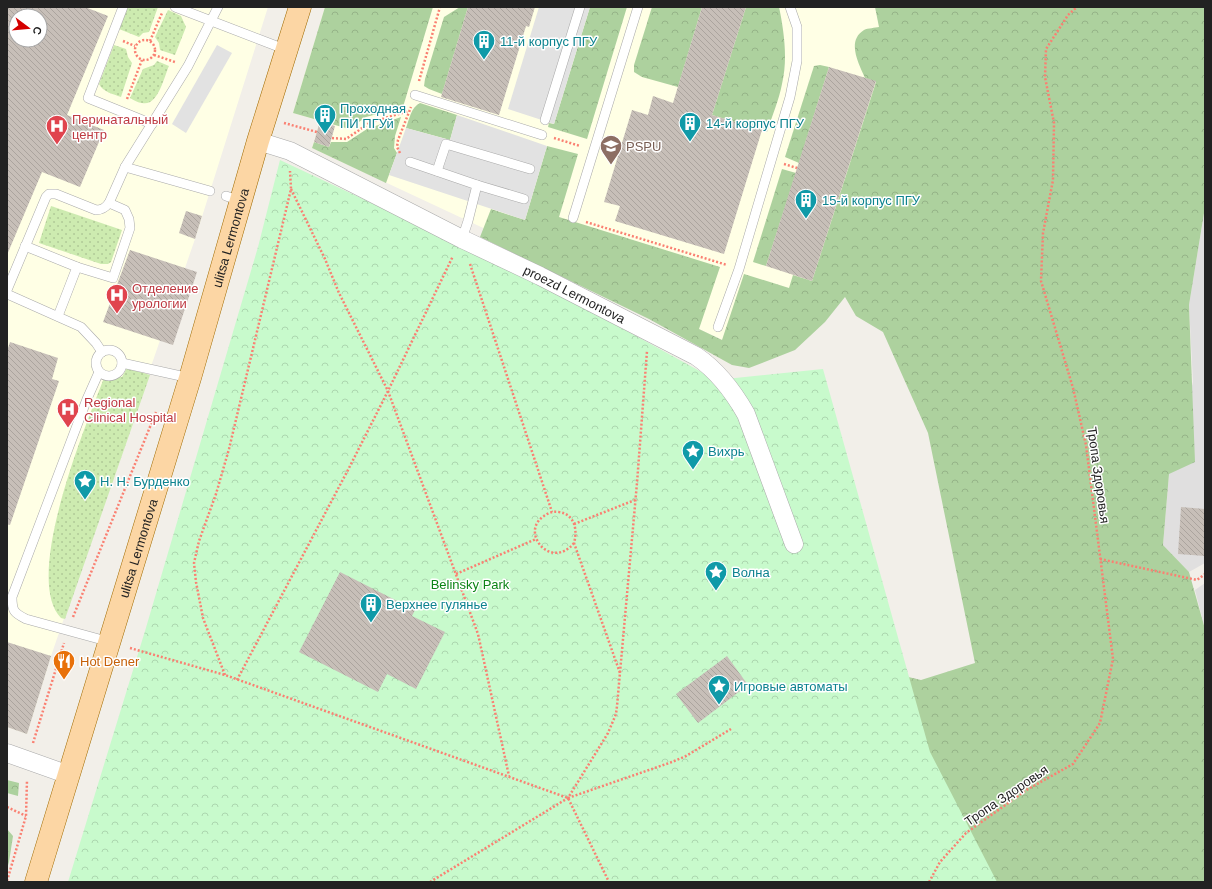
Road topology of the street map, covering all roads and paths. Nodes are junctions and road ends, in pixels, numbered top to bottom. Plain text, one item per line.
1 (123, 7) edge
2 (164, 7) edge
3 (175, 7) edge
4 (218, 7) edge
5 (300, 7) edge
6 (580, 7) edge
7 (638, 7) edge
8 (790, 7) edge
9 (1077, 7) edge
10 (211, 22) junction
11 (150, 41) junction
12 (287, 50) junction
13 (154, 55) junction
14 (142, 60) junction
15 (188, 66) junction
16 (415, 95) dead end
17 (409, 111) dead end
18 (122, 112) junction
19 (545, 120) dead end
20 (284, 123) dead end
21 (152, 124) junction
22 (317, 132) dead end
23 (542, 135) dead end
24 (332, 138) dead end
25 (258, 141) junction
26 (290, 151) junction
27 (410, 162) dead end
28 (125, 167) junction
29 (530, 169) dead end
30 (437, 171) junction
31 (477, 185) junction
32 (291, 189) junction
33 (210, 191) dead end
34 (524, 199) dead end
35 (109, 203) junction
36 (573, 218) joint
37 (462, 239) junction
38 (25, 246) junction
39 (78, 268) junction
40 (739, 269) junction
41 (7, 290) edge
42 (7, 294) edge
43 (58, 316) junction
44 (718, 327) dead end
45 (648, 331) junction
46 (102, 352) junction
47 (122, 362) junction
48 (100, 372) junction
49 (190, 378) junction
50 (388, 391) junction
51 (636, 500) junction
52 (552, 512) junction
53 (574, 524) junction
54 (536, 539) junction
55 (574, 543) junction
56 (794, 544) dead end
57 (1100, 559) junction
58 (456, 574) junction
59 (1205, 574) edge
60 (9, 608) edge
61 (120, 645) junction
62 (620, 674) junction
63 (226, 675) junction
64 (237, 680) junction
65 (732, 730) dead end
66 (7, 753) edge
67 (69, 775) junction
68 (509, 776) junction
69 (27, 778) dead end
70 (568, 798) junction
71 (7, 807) edge
72 (26, 816) junction
73 (7, 881) edge
74 (36, 882) edge
75 (430, 882) edge
76 (609, 882) edge
77 (929, 882) edge

1 - 18 lane
2 - 11 path
3 - 10 lane
4 - 10 lane
5 - 12 main road, ulitsa Lermontova
6 - 19 lane
7 - 36 lane
8 - 40 lane
9 - 57 path, Тропа Здоровья
10 - 12 lane
10 - 15 lane
11 - 13 path
11 - 14 path
12 - 25 main road, ulitsa Lermontova
13 - 14 path
13 - 15 path
14 - 18 path
15 - 21 lane
16 - 23 lane
17 - 24 path
18 - 21 lane
20 - 22 path
21 - 28 lane
25 - 26 street, proezd Lermontova
25 - 49 main road, ulitsa Lermontova
26 - 32 path
26 - 37 street, proezd Lermontova
27 - 30 lane
28 - 33 lane
28 - 35 lane
29 - 30 lane
30 - 31 lane
31 - 34 lane
31 - 37 lane
32 - 50 path
32 - 63 path
35 - 38 lane
35 - 39 lane
36 - 40 path
37 - 45 street, proezd Lermontova
37 - 50 path
37 - 52 path
38 - 39 lane
38 - 41 lane
39 - 43 lane
40 - 44 lane
42 - 43 lane
43 - 46 lane
45 - 51 path
45 - 56 street, proezd Lermontova
46 - 47 lane
46 - 48 lane
47 - 48 lane
47 - 49 lane
48 - 60 lane
49 - 61 main road, ulitsa Lermontova
50 - 58 path
50 - 64 path
51 - 53 path
51 - 62 path
52 - 53 path
52 - 54 path
53 - 55 path
54 - 55 path
54 - 58 path
55 - 62 path
57 - 59 path
57 - 77 path, Тропа Здоровья
58 - 68 path
60 - 61 lane
61 - 63 path
61 - 67 main road, ulitsa Lermontova
62 - 70 path
63 - 64 path
64 - 68 path
65 - 70 path
66 - 67 street
67 - 74 main road, ulitsa Lermontova
68 - 70 path
69 - 72 path
70 - 75 path
70 - 76 path
71 - 72 path
72 - 73 path

